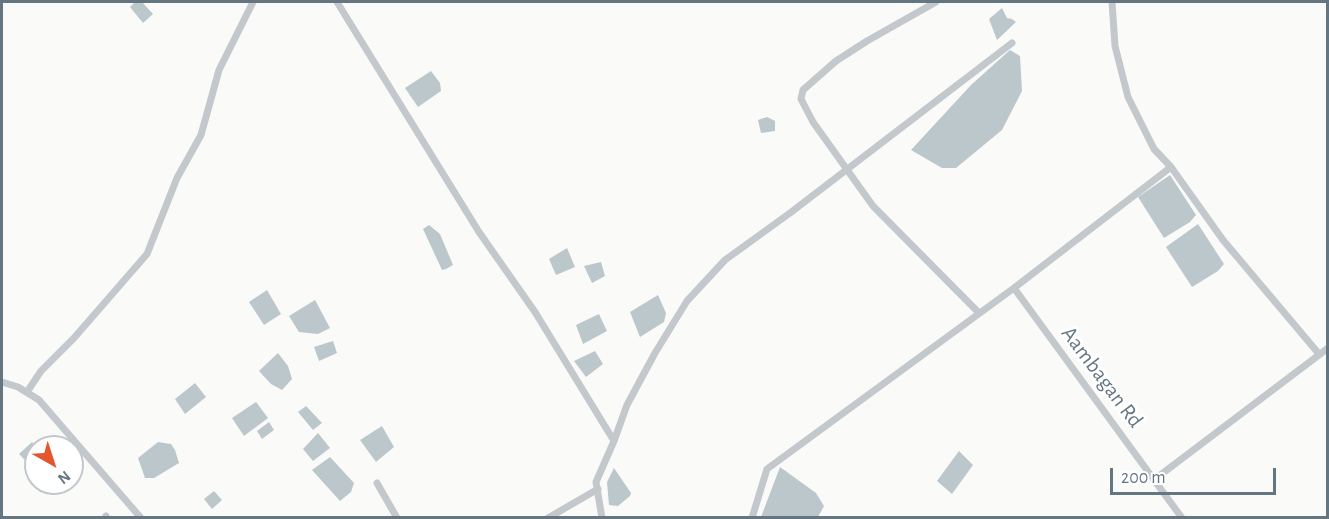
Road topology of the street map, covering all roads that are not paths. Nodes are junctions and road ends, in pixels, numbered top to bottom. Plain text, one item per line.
1 (253, 2) edge
2 (337, 2) edge
3 (936, 2) edge
4 (1111, 2) edge
5 (1012, 43) dead end
6 (1171, 167) junction
7 (847, 169) junction
8 (1014, 288) junction
9 (979, 314) junction
10 (1328, 348) edge
11 (1319, 354) junction
12 (2, 382) edge
13 (27, 392) junction
14 (614, 441) junction
15 (1155, 479) junction
16 (377, 483) dead end
17 (598, 489) junction
18 (141, 518) edge
19 (397, 518) edge
20 (548, 518) edge
21 (602, 518) edge
22 (752, 518) edge
23 (1182, 518) edge

1 - 13 street
2 - 14 street
3 - 7 street
4 - 6 street
5 - 7 street
6 - 8 street
6 - 11 street
7 - 9 street
7 - 14 street
8 - 9 street
8 - 15 street, Aambagan Rd
9 - 22 street
10 - 11 street
11 - 15 street
12 - 13 street
13 - 18 street
14 - 17 street
15 - 23 street, Aambagan Rd
16 - 19 street
17 - 20 street
17 - 21 street

